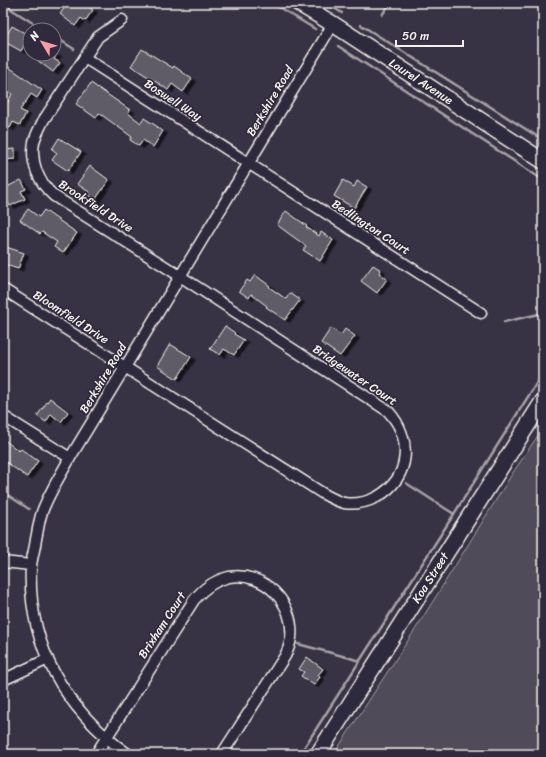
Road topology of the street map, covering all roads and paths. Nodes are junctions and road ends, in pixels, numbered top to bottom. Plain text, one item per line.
1 (298, 3) edge
2 (122, 20) dead end
3 (333, 24) junction
4 (85, 58) junction
5 (543, 161) edge
6 (248, 163) junction
7 (180, 276) junction
8 (3, 289) edge
9 (480, 313) dead end
10 (125, 367) junction
11 (543, 401) edge
12 (3, 416) edge
13 (70, 458) junction
14 (3, 562) edge
15 (31, 564) junction
16 (48, 659) junction
17 (3, 680) edge
18 (106, 738) junction
19 (96, 754) edge
20 (128, 754) edge
21 (222, 754) edge
22 (318, 754) edge

1 - 3 main road, Laurel Avenue
2 - 4 street, Brookfield Drive
3 - 5 main road, Laurel Avenue
3 - 6 street, Berkshire Road
4 - 6 street, Boswell Way
4 - 7 street, Brookfield Drive
6 - 7 street, Berkshire Road
6 - 9 street, Bedlington Court
7 - 10 street, Berkshire Road
7 - 10 street, Bridgewater Court
8 - 10 street, Bloomfield Drive
10 - 13 street, Berkshire Road
11 - 22 main road, Koa Street
12 - 13 street
13 - 15 street, Berkshire Road
14 - 15 street
15 - 16 street, Berkshire Road
16 - 17 street
16 - 18 street, Berkshire Road
18 - 19 street, Brixham Court
18 - 20 street, Berkshire Road
18 - 21 street, Brixham Court

